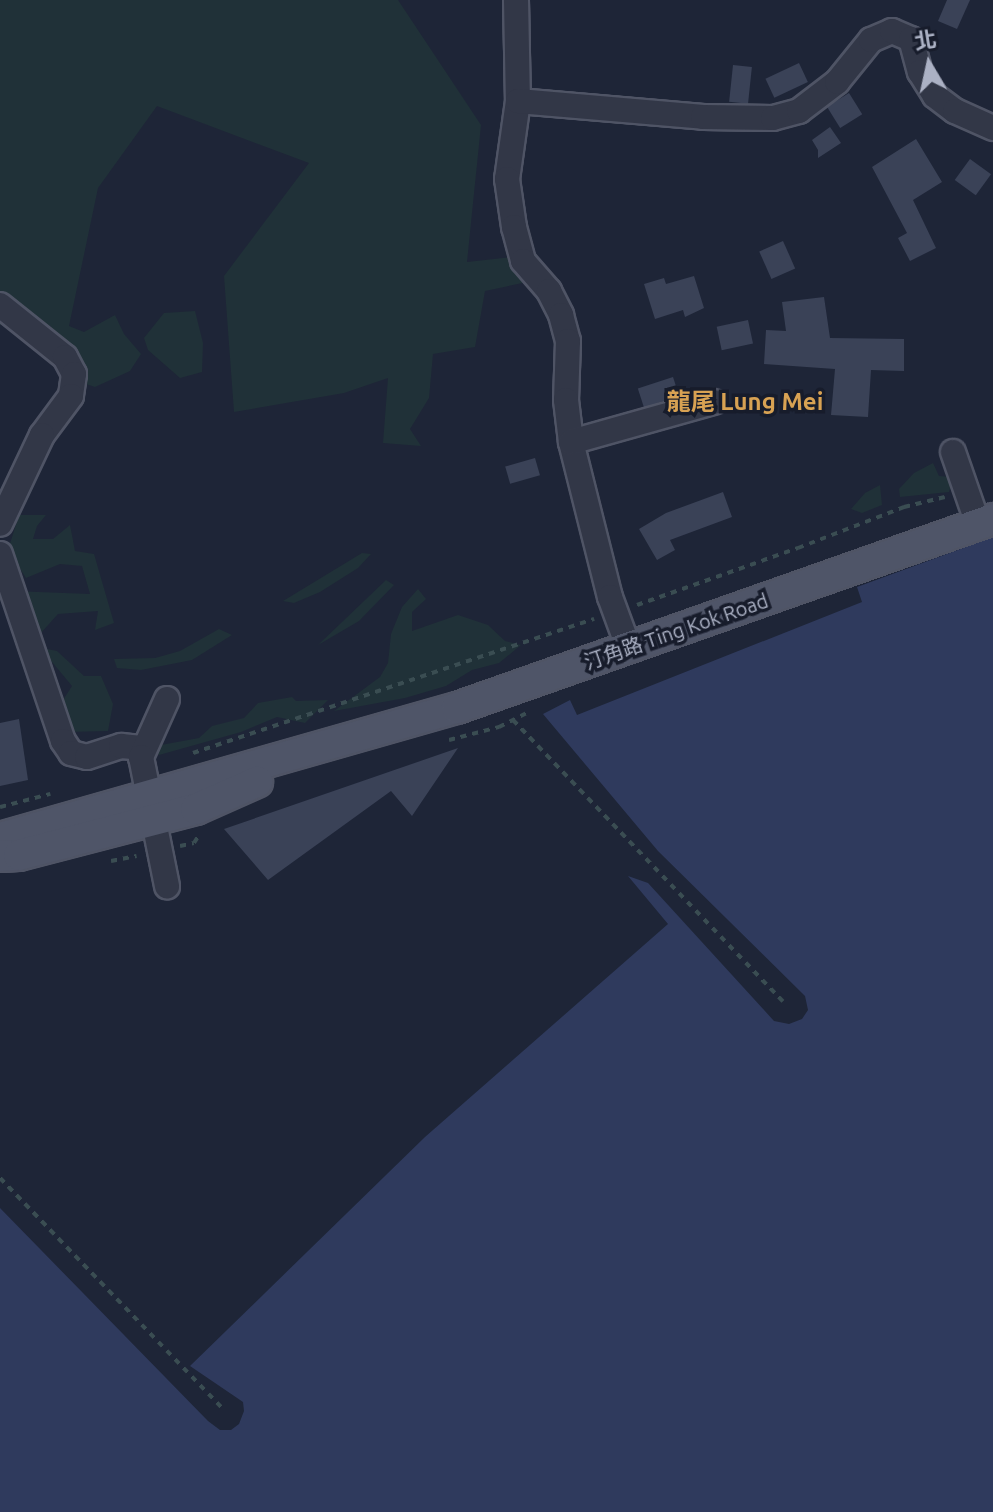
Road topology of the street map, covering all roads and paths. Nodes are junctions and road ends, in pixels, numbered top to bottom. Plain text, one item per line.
1 (516, 0) edge
2 (518, 101) junction
3 (993, 128) edge
4 (0, 305) edge
5 (713, 402) dead end
6 (571, 442) junction
7 (953, 452) dead end
8 (966, 490) junction
9 (986, 522) edge
10 (0, 524) edge
11 (0, 554) edge
12 (616, 612) junction
13 (629, 649) junction
14 (167, 699) dead end
15 (513, 720) dead end
16 (142, 748) junction
17 (186, 756) dead end
18 (59, 792) dead end
19 (0, 807) edge
20 (154, 808) junction
21 (0, 838) edge
22 (0, 856) edge
23 (167, 886) dead end
24 (783, 1002) dead end
25 (0, 1178) edge
26 (223, 1409) dead end

1 - 2 street
2 - 3 street
2 - 6 street
4 - 10 street
5 - 6 street
6 - 12 street
7 - 8 street
8 - 9 street
8 - 12 path
9 - 13 main road, 汀角路 Ting Kok Road
11 - 16 street
12 - 13 street
12 - 17 path
13 - 20 main road, 汀角路 Ting Kok Road
14 - 16 street
15 - 24 path
16 - 20 street
18 - 19 path
20 - 21 main road, 汀角路 Ting Kok Road
20 - 22 main road, 汀角路 Ting Kok Road
20 - 23 street
25 - 26 path

